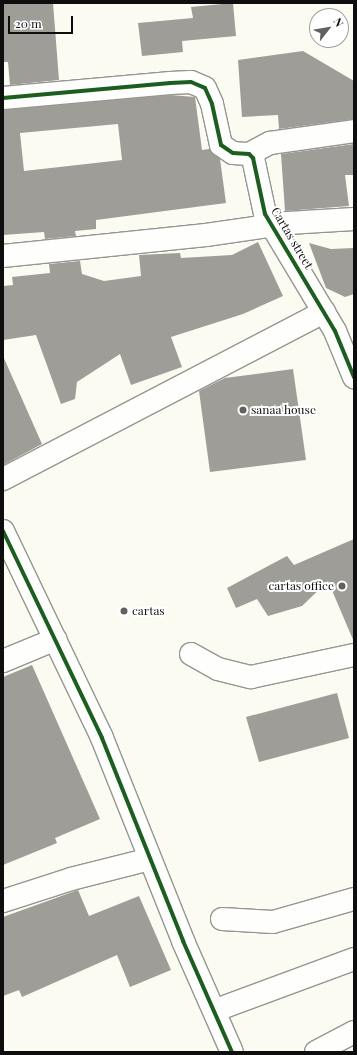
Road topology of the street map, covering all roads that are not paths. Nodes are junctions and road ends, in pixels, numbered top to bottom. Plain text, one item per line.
1 (3, 98) edge
2 (354, 131) edge
3 (249, 154) junction
4 (354, 219) edge
5 (273, 227) junction
6 (3, 256) edge
7 (324, 312) junction
8 (345, 331) edge
9 (354, 376) edge
10 (3, 479) edge
11 (3, 531) edge
12 (56, 639) junction
13 (191, 654) dead end
14 (354, 655) edge
15 (3, 661) edge
16 (150, 860) junction
17 (354, 899) edge
18 (3, 901) edge
19 (222, 919) dead end
20 (354, 960) edge
21 (216, 1010) junction
22 (354, 1032) edge
23 (232, 1052) edge
24 (316, 1052) edge

1 - 3 street
2 - 3 street
3 - 5 street, Cartas street
4 - 5 street
5 - 6 street
5 - 7 street, Cartas street
7 - 8 street, Cartas street
7 - 10 street
8 - 9 street, Cartas street
11 - 12 street
12 - 15 street
12 - 16 street
13 - 14 street
16 - 18 street
16 - 21 street
17 - 19 street
20 - 21 street
21 - 23 street
22 - 24 street

